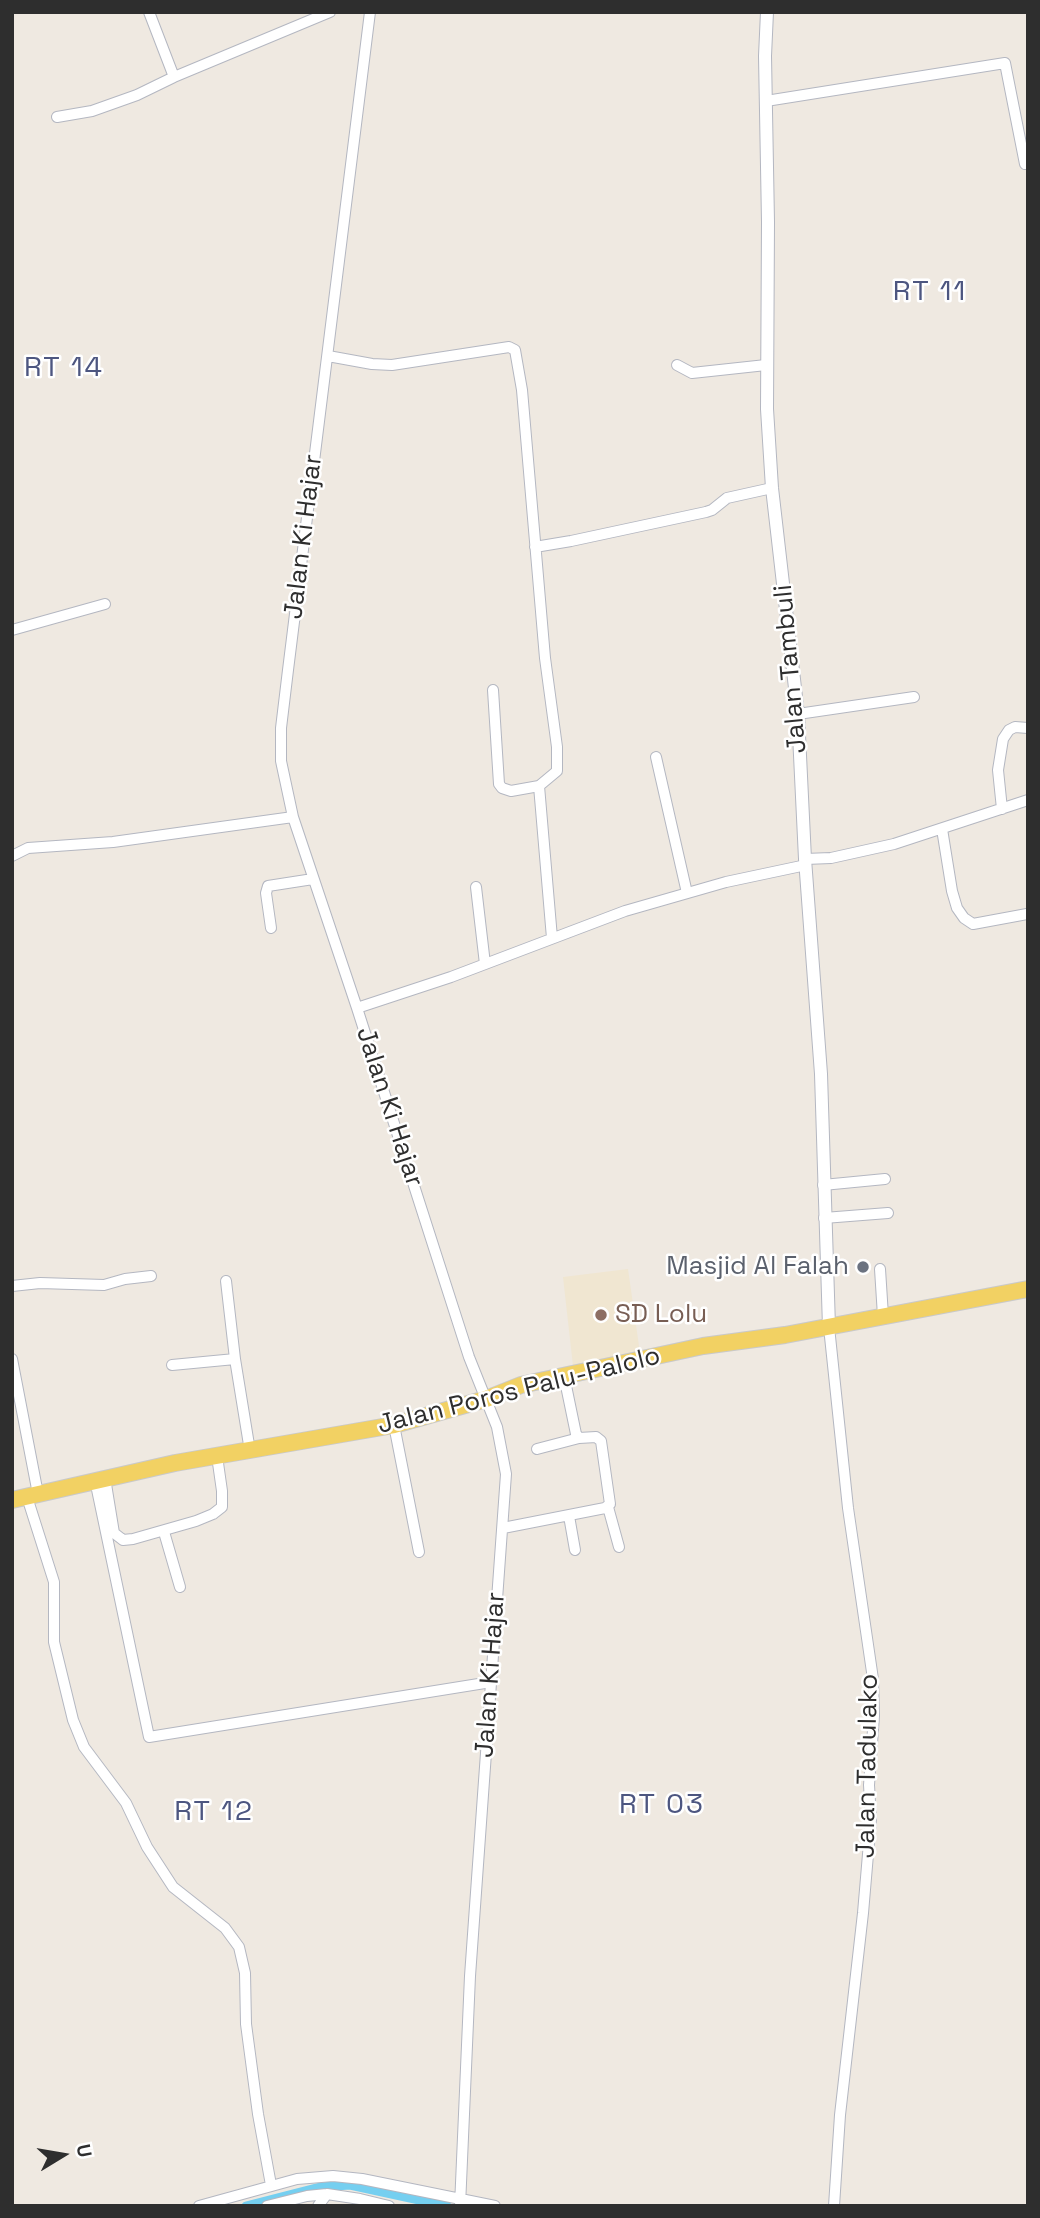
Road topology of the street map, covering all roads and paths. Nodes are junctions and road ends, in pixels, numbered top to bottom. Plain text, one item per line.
1 (149, 12) edge
2 (330, 12) edge
3 (370, 12) edge
4 (766, 12) edge
5 (174, 77) junction
6 (766, 101) junction
7 (57, 117) dead end
8 (1028, 163) edge
9 (328, 356) junction
10 (677, 365) dead end
11 (766, 365) junction
12 (772, 488) junction
13 (536, 547) junction
14 (105, 604) dead end
15 (12, 630) edge
16 (493, 690) dead end
17 (914, 697) dead end
18 (798, 714) junction
19 (1028, 728) edge
20 (656, 757) dead end
21 (539, 786) junction
22 (1028, 800) edge
23 (1002, 809) junction
24 (293, 817) junction
25 (942, 829) junction
26 (12, 856) edge
27 (805, 862) junction
28 (313, 879) junction
29 (477, 887) dead end
30 (687, 893) junction
31 (1027, 914) edge
32 (271, 928) dead end
33 (552, 938) junction
34 (485, 964) junction
35 (357, 1008) junction
36 (885, 1179) dead end
37 (823, 1185) junction
38 (888, 1213) dead end
39 (824, 1218) junction
40 (880, 1269) dead end
41 (152, 1276) dead end
42 (226, 1281) dead end
43 (12, 1286) edge
44 (1028, 1289) edge
45 (883, 1317) junction
46 (829, 1327) junction
47 (12, 1359) edge
48 (234, 1359) junction
49 (172, 1365) dead end
50 (564, 1376) junction
51 (15, 1385) edge
52 (486, 1399) junction
53 (394, 1425) junction
54 (579, 1438) junction
55 (537, 1449) dead end
56 (250, 1451) junction
57 (217, 1456) junction
58 (100, 1479) junction
59 (26, 1497) edge
60 (608, 1507) junction
61 (569, 1516) junction
62 (503, 1528) junction
63 (164, 1532) junction
64 (619, 1547) dead end
65 (575, 1550) dead end
66 (419, 1552) dead end
67 (180, 1587) dead end
68 (491, 1682) junction
69 (271, 2185) junction
70 (327, 2194) junction
71 (460, 2203) edge
72 (199, 2206) edge
73 (267, 2206) edge
74 (317, 2206) edge
75 (389, 2206) edge
76 (495, 2206) edge
77 (834, 2206) edge

1 - 5 street
2 - 5 street
3 - 9 street, Jalan Ki Hajar
4 - 6 street, Jalan Tambuli
5 - 7 street
6 - 8 street
6 - 11 street, Jalan Tambuli
9 - 13 street
9 - 24 street, Jalan Ki Hajar
10 - 11 street
11 - 12 street, Jalan Tambuli
12 - 13 street
12 - 18 street, Jalan Tambuli
13 - 21 street
14 - 15 street
16 - 21 street
17 - 18 street
18 - 27 street, Jalan Tambuli
19 - 23 street
20 - 30 street
21 - 33 street
22 - 23 street
23 - 25 street
24 - 26 street
24 - 28 street, Jalan Ki Hajar
25 - 27 street
25 - 31 street
27 - 30 street
27 - 37 street, Jalan Tambuli
28 - 32 street
28 - 35 street, Jalan Ki Hajar
29 - 34 street
30 - 33 street
33 - 34 street
34 - 35 street
35 - 52 street, Jalan Ki Hajar
36 - 37 street
37 - 39 street, Jalan Tambuli
38 - 39 street
39 - 46 street, Jalan Tambuli
40 - 45 street
41 - 43 street
42 - 48 street
44 - 45 main road, Jalan Poros Palu-Palolo
45 - 46 main road, Jalan Poros Palu-Palolo
46 - 50 main road, Jalan Poros Palu-Palolo
46 - 77 street, Jalan Tadulako
47 - 51 street
48 - 49 street
48 - 56 street
50 - 52 main road, Jalan Poros Palu-Palolo
50 - 54 street
51 - 59 street
52 - 53 main road, Jalan Poros Palu-Palolo
52 - 62 street, Jalan Ki Hajar
53 - 56 main road, Jalan Poros Palu-Palolo
53 - 66 street
54 - 55 street
54 - 60 street
56 - 57 main road, Jalan Poros Palu-Palolo
57 - 58 main road, Jalan Poros Palu-Palolo
57 - 63 street
58 - 59 main road, Jalan Poros Palu-Palolo
58 - 63 street
58 - 68 street
59 - 69 street
60 - 61 street
60 - 64 street
61 - 62 street
61 - 65 street
62 - 68 street, Jalan Ki Hajar
63 - 67 street
68 - 71 street, Jalan Ki Hajar
69 - 71 street
69 - 72 street
70 - 73 street
70 - 74 street
70 - 75 street
71 - 76 street

